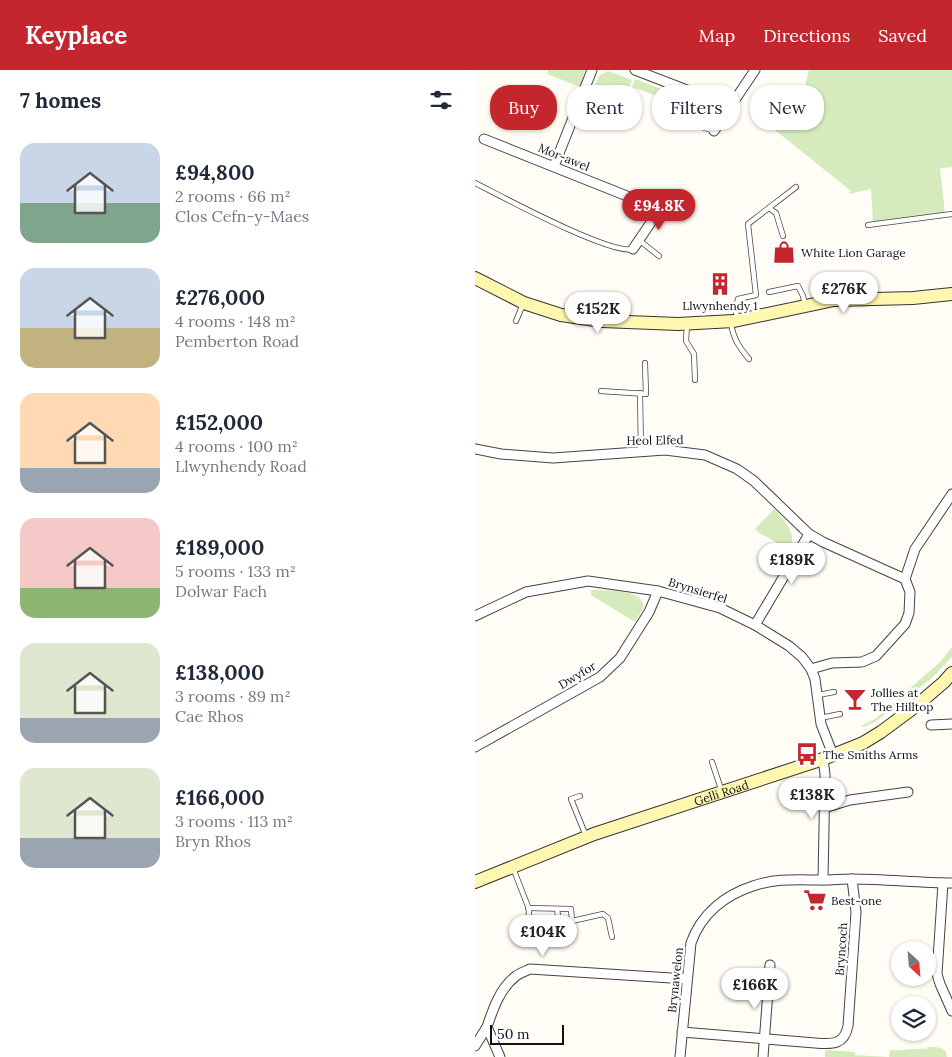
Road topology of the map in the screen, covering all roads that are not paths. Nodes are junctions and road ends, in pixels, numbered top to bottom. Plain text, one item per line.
1 (592, 70) edge
2 (635, 70) edge
3 (755, 70) edge
4 (674, 85) edge
5 (740, 93) edge
6 (712, 130) edge
7 (715, 131) edge
8 (484, 139) dead end
9 (554, 166) junction
10 (475, 183) edge
11 (796, 187) dead end
12 (666, 200) dead end
13 (769, 208) junction
14 (952, 214) edge
15 (653, 220) junction
16 (868, 225) dead end
17 (783, 236) dead end
18 (639, 240) junction
19 (633, 249) joint
20 (659, 256) dead end
21 (475, 278) edge
22 (769, 292) dead end
23 (952, 294) edge
24 (524, 303) junction
25 (805, 306) junction
26 (516, 321) dead end
27 (734, 321) junction
28 (687, 324) junction
29 (749, 359) dead end
30 (645, 363) dead end
31 (695, 380) dead end
32 (601, 391) dead end
33 (639, 393) junction
34 (475, 449) edge
35 (641, 452) junction
36 (952, 494) edge
37 (809, 534) junction
38 (905, 579) junction
39 (658, 591) junction
40 (475, 616) edge
41 (755, 625) junction
42 (811, 669) junction
43 (952, 673) edge
44 (834, 692) dead end
45 (817, 695) junction
46 (840, 714) dead end
47 (820, 718) junction
48 (952, 724) edge
49 (931, 725) dead end
50 (475, 747) edge
51 (828, 757) junction
52 (712, 762) dead end
53 (722, 792) junction
54 (908, 792) dead end
55 (580, 796) dead end
56 (824, 808) junction
57 (586, 838) junction
58 (512, 867) junction
59 (852, 879) junction
60 (823, 880) junction
61 (475, 882) edge
62 (947, 883) edge
63 (528, 908) junction
64 (557, 909) junction
65 (612, 937) dead end
66 (770, 965) dead end
67 (687, 980) junction
68 (952, 1011) edge
69 (487, 1027) junction
70 (682, 1032) junction
71 (764, 1039) junction
72 (475, 1046) edge
73 (500, 1057) edge
74 (680, 1057) edge
75 (763, 1057) edge

1 - 9 street
2 - 4 street
3 - 5 street
6 - 7 lane
8 - 9 street, Mor-awel
9 - 15 street, Mor-awel
10 - 19 lane
11 - 13 lane
12 - 15 street
13 - 17 lane
13 - 27 lane
14 - 16 lane
15 - 18 street
18 - 19 street
18 - 20 lane
21 - 24 main road
22 - 25 lane
23 - 25 main road
24 - 26 lane
24 - 28 main road
25 - 27 main road
27 - 28 main road
27 - 29 lane
28 - 31 lane
30 - 33 lane
32 - 33 lane
33 - 35 lane
34 - 35 street, Heol Elfed
35 - 37 street, Heol Elfed
36 - 38 street
37 - 38 street, Heol Elfed
37 - 41 street
38 - 42 street
39 - 40 street, Brynsierfel
39 - 41 street, Brynsierfel
39 - 50 street, Dwyfor
41 - 42 street, Brynsierfel
42 - 45 street, Brynsierfel
43 - 51 main road, Gelli Road
44 - 45 lane
45 - 47 street, Brynsierfel
46 - 47 lane
47 - 51 street, Brynsierfel
48 - 49 street
51 - 53 main road, Gelli Road
51 - 56 street, Brynsierfel
52 - 53 lane
53 - 57 main road, Gelli Road
54 - 56 street
55 - 57 lane
56 - 60 street, Brynsierfel
57 - 58 main road, Gelli Road
58 - 61 main road, Gelli Road
58 - 63 lane
59 - 60 street, Brynawelon
59 - 62 street
59 - 71 street, Bryncoch
60 - 67 street, Brynawelon
62 - 68 street
63 - 64 lane
63 - 64 lane
64 - 65 lane
66 - 71 street
67 - 69 street
67 - 70 street, Brynawelon
69 - 72 street
69 - 73 street
70 - 71 street
70 - 74 street, Brynawelon
71 - 75 street

